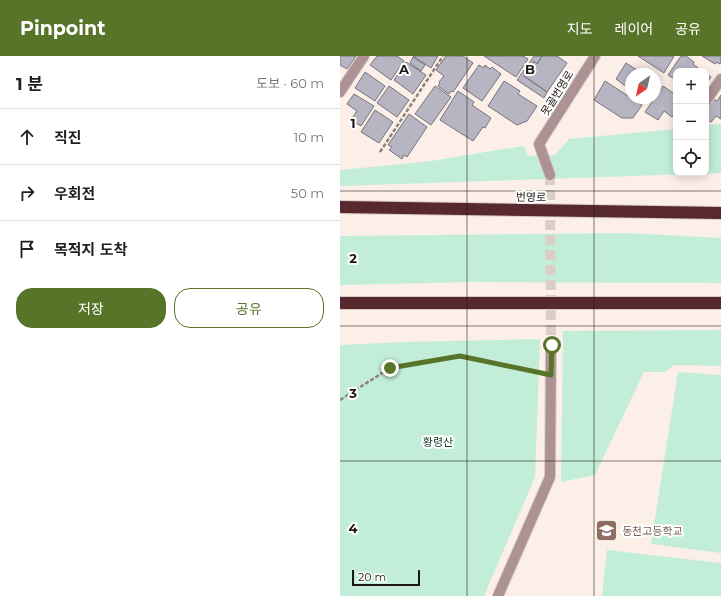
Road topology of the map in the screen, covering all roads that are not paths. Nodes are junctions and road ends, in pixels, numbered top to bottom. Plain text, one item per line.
1 (364, 56) edge
2 (595, 56) edge
3 (721, 79) edge
4 (340, 92) edge
5 (709, 97) edge
6 (550, 175) tunnel mouth
7 (340, 207) edge
8 (721, 213) edge
9 (340, 303) edge
10 (721, 303) edge
11 (552, 345) tunnel mouth
12 (498, 596) edge

1 - 4 street
2 - 6 street, 못골번영로
3 - 5 street
7 - 8 highway, 번영로
9 - 10 highway
11 - 12 street

